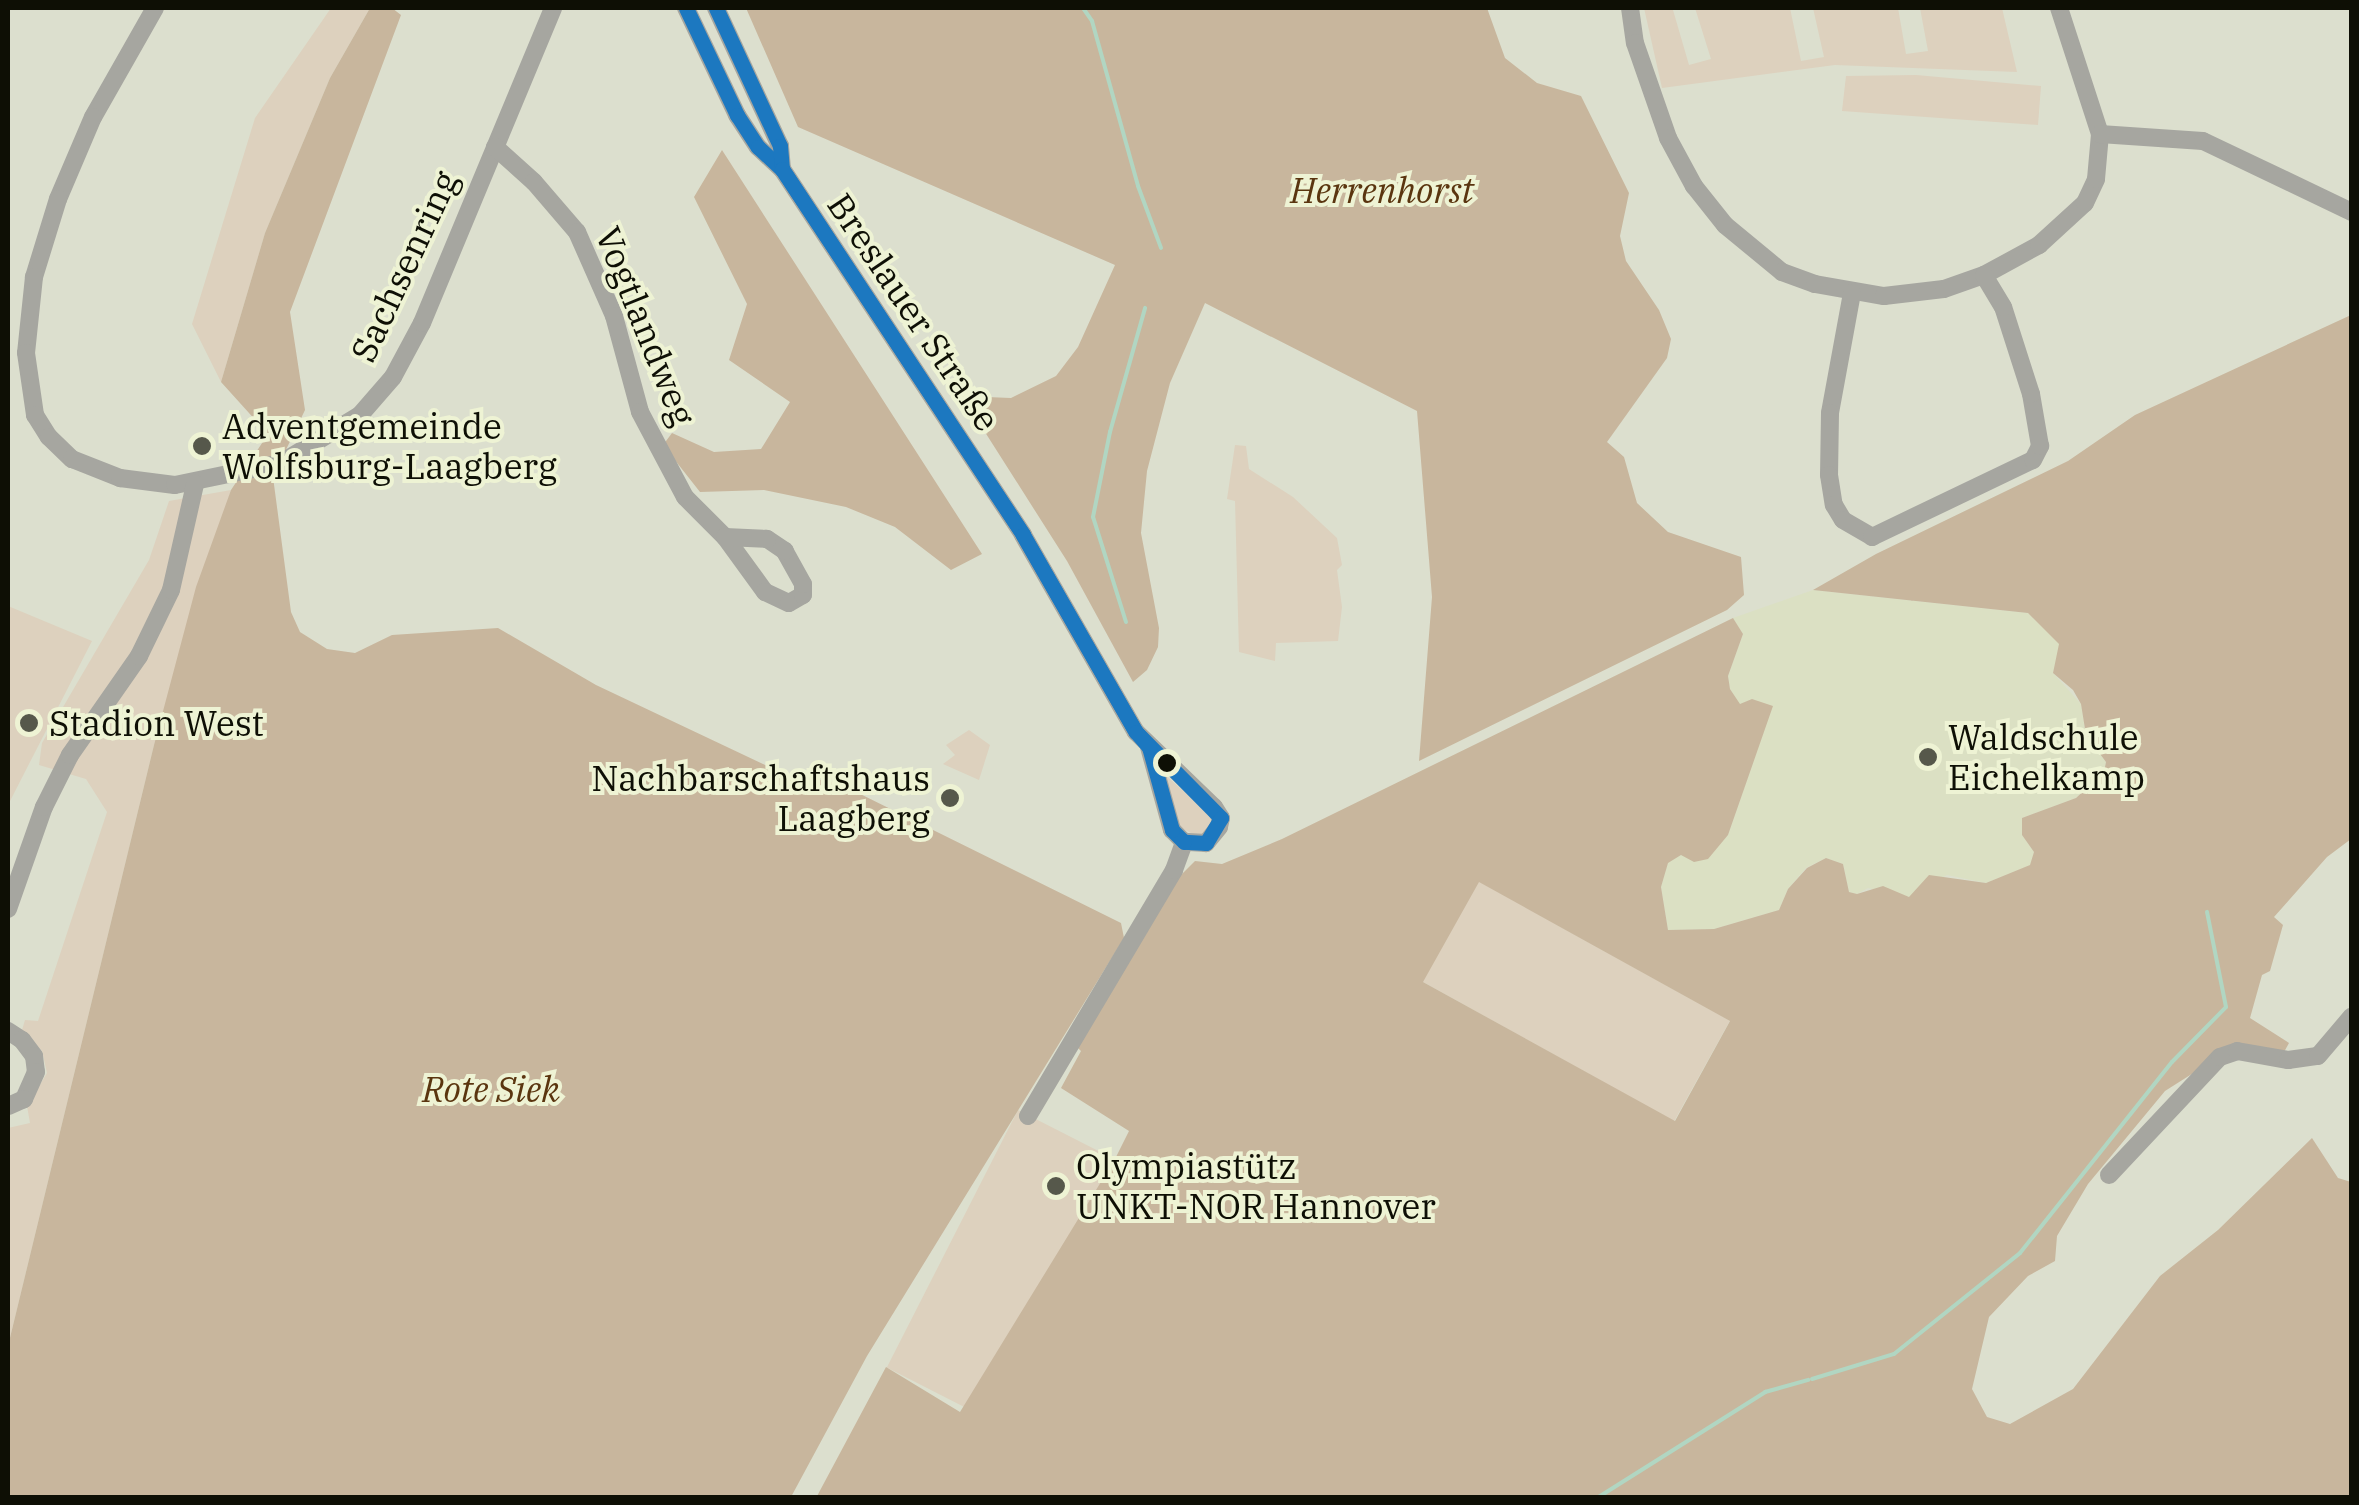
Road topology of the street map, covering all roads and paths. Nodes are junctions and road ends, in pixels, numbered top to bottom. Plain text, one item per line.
1 (155, 8) edge
2 (554, 8) edge
3 (686, 8) edge
4 (716, 8) edge
5 (1630, 8) edge
6 (2059, 8) edge
7 (2100, 134) junction
8 (495, 147) junction
9 (782, 169) junction
10 (2352, 212) edge
11 (1984, 275) junction
12 (1852, 292) junction
13 (28, 387) junction
14 (8, 392) edge
15 (195, 484) junction
16 (726, 538) junction
17 (1149, 746) junction
18 (1184, 842) junction
19 (8, 909) edge
20 (2352, 1016) edge
21 (8, 1031) edge
22 (8, 1106) edge
23 (1028, 1116) dead end
24 (2109, 1174) dead end

1 - 13 street, Sachsenring
2 - 8 street, Sachsenring
3 - 9 street, Breslauer Straße
4 - 9 street, Breslauer Straße
5 - 12 street
6 - 7 street
7 - 10 street
7 - 11 street
8 - 15 street, Sachsenring
8 - 16 street, Vogtlandweg
9 - 17 street, Breslauer Straße
11 - 12 street
11 - 12 street
13 - 14 street
13 - 15 street, Sachsenring
15 - 19 street
16 - 16 street, Vogtlandweg
17 - 18 street, Breslauer Straße
17 - 18 street, Breslauer Straße
18 - 23 street
20 - 24 street
21 - 22 street

